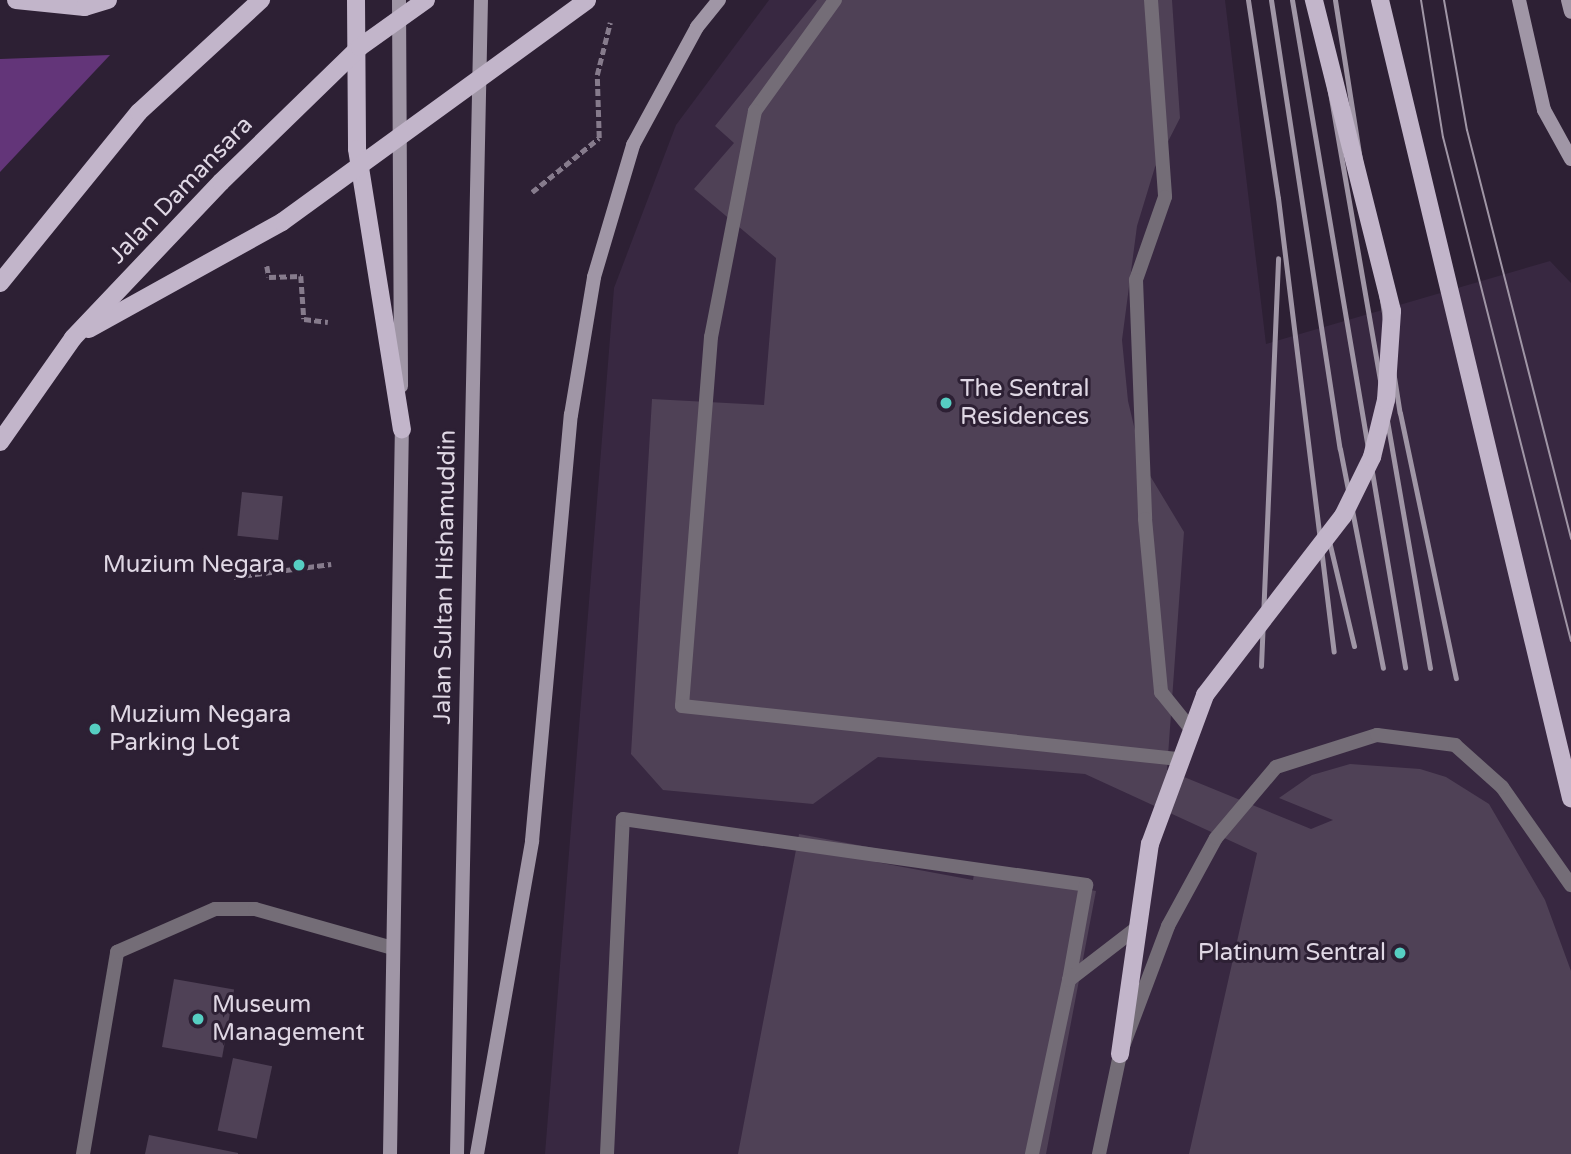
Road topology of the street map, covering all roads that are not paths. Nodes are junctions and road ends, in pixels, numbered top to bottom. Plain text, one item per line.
1 (16, 0) edge
2 (108, 0) edge
3 (261, 0) edge
4 (356, 0) edge
5 (400, 0) edge
6 (426, 0) edge
7 (481, 0) edge
8 (587, 0) edge
9 (719, 0) edge
10 (835, 0) edge
11 (1151, 0) edge
12 (1314, 0) edge
13 (1380, 0) edge
14 (1520, 0) edge
15 (1569, 0) edge
16 (1571, 12) edge
17 (1571, 159) edge
18 (0, 283) edge
19 (73, 338) junction
20 (402, 429) junction
21 (0, 442) edge
22 (1191, 729) junction
23 (1179, 759) junction
24 (1571, 798) edge
25 (1571, 886) edge
26 (1134, 930) junction
27 (393, 948) junction
28 (1069, 980) junction
29 (1120, 1054) junction
30 (83, 1154) edge
31 (390, 1154) edge
32 (457, 1154) edge
33 (477, 1154) edge
34 (607, 1154) edge
35 (1032, 1154) edge
36 (1100, 1154) edge

1 - 2 main road
3 - 18 main road
4 - 20 main road
5 - 20 main road, Jalan Sultan Hishamuddin
6 - 19 main road, Jalan Damansara, bridge
7 - 32 main road, Jalan Sultan Hishamuddin
8 - 19 main road, bridge
9 - 33 main road
10 - 23 street
11 - 22 street
12 - 22 main road, bridge
13 - 24 main road
14 - 17 main road
15 - 16 main road
19 - 21 main road, Jalan Damansara
20 - 27 main road, Jalan Sultan Hishamuddin
22 - 23 main road
23 - 26 main road
25 - 29 street, bridge
26 - 28 street
26 - 29 main road
27 - 30 street
27 - 31 main road, Jalan Sultan Hishamuddin
28 - 34 street
28 - 35 street
29 - 36 street

